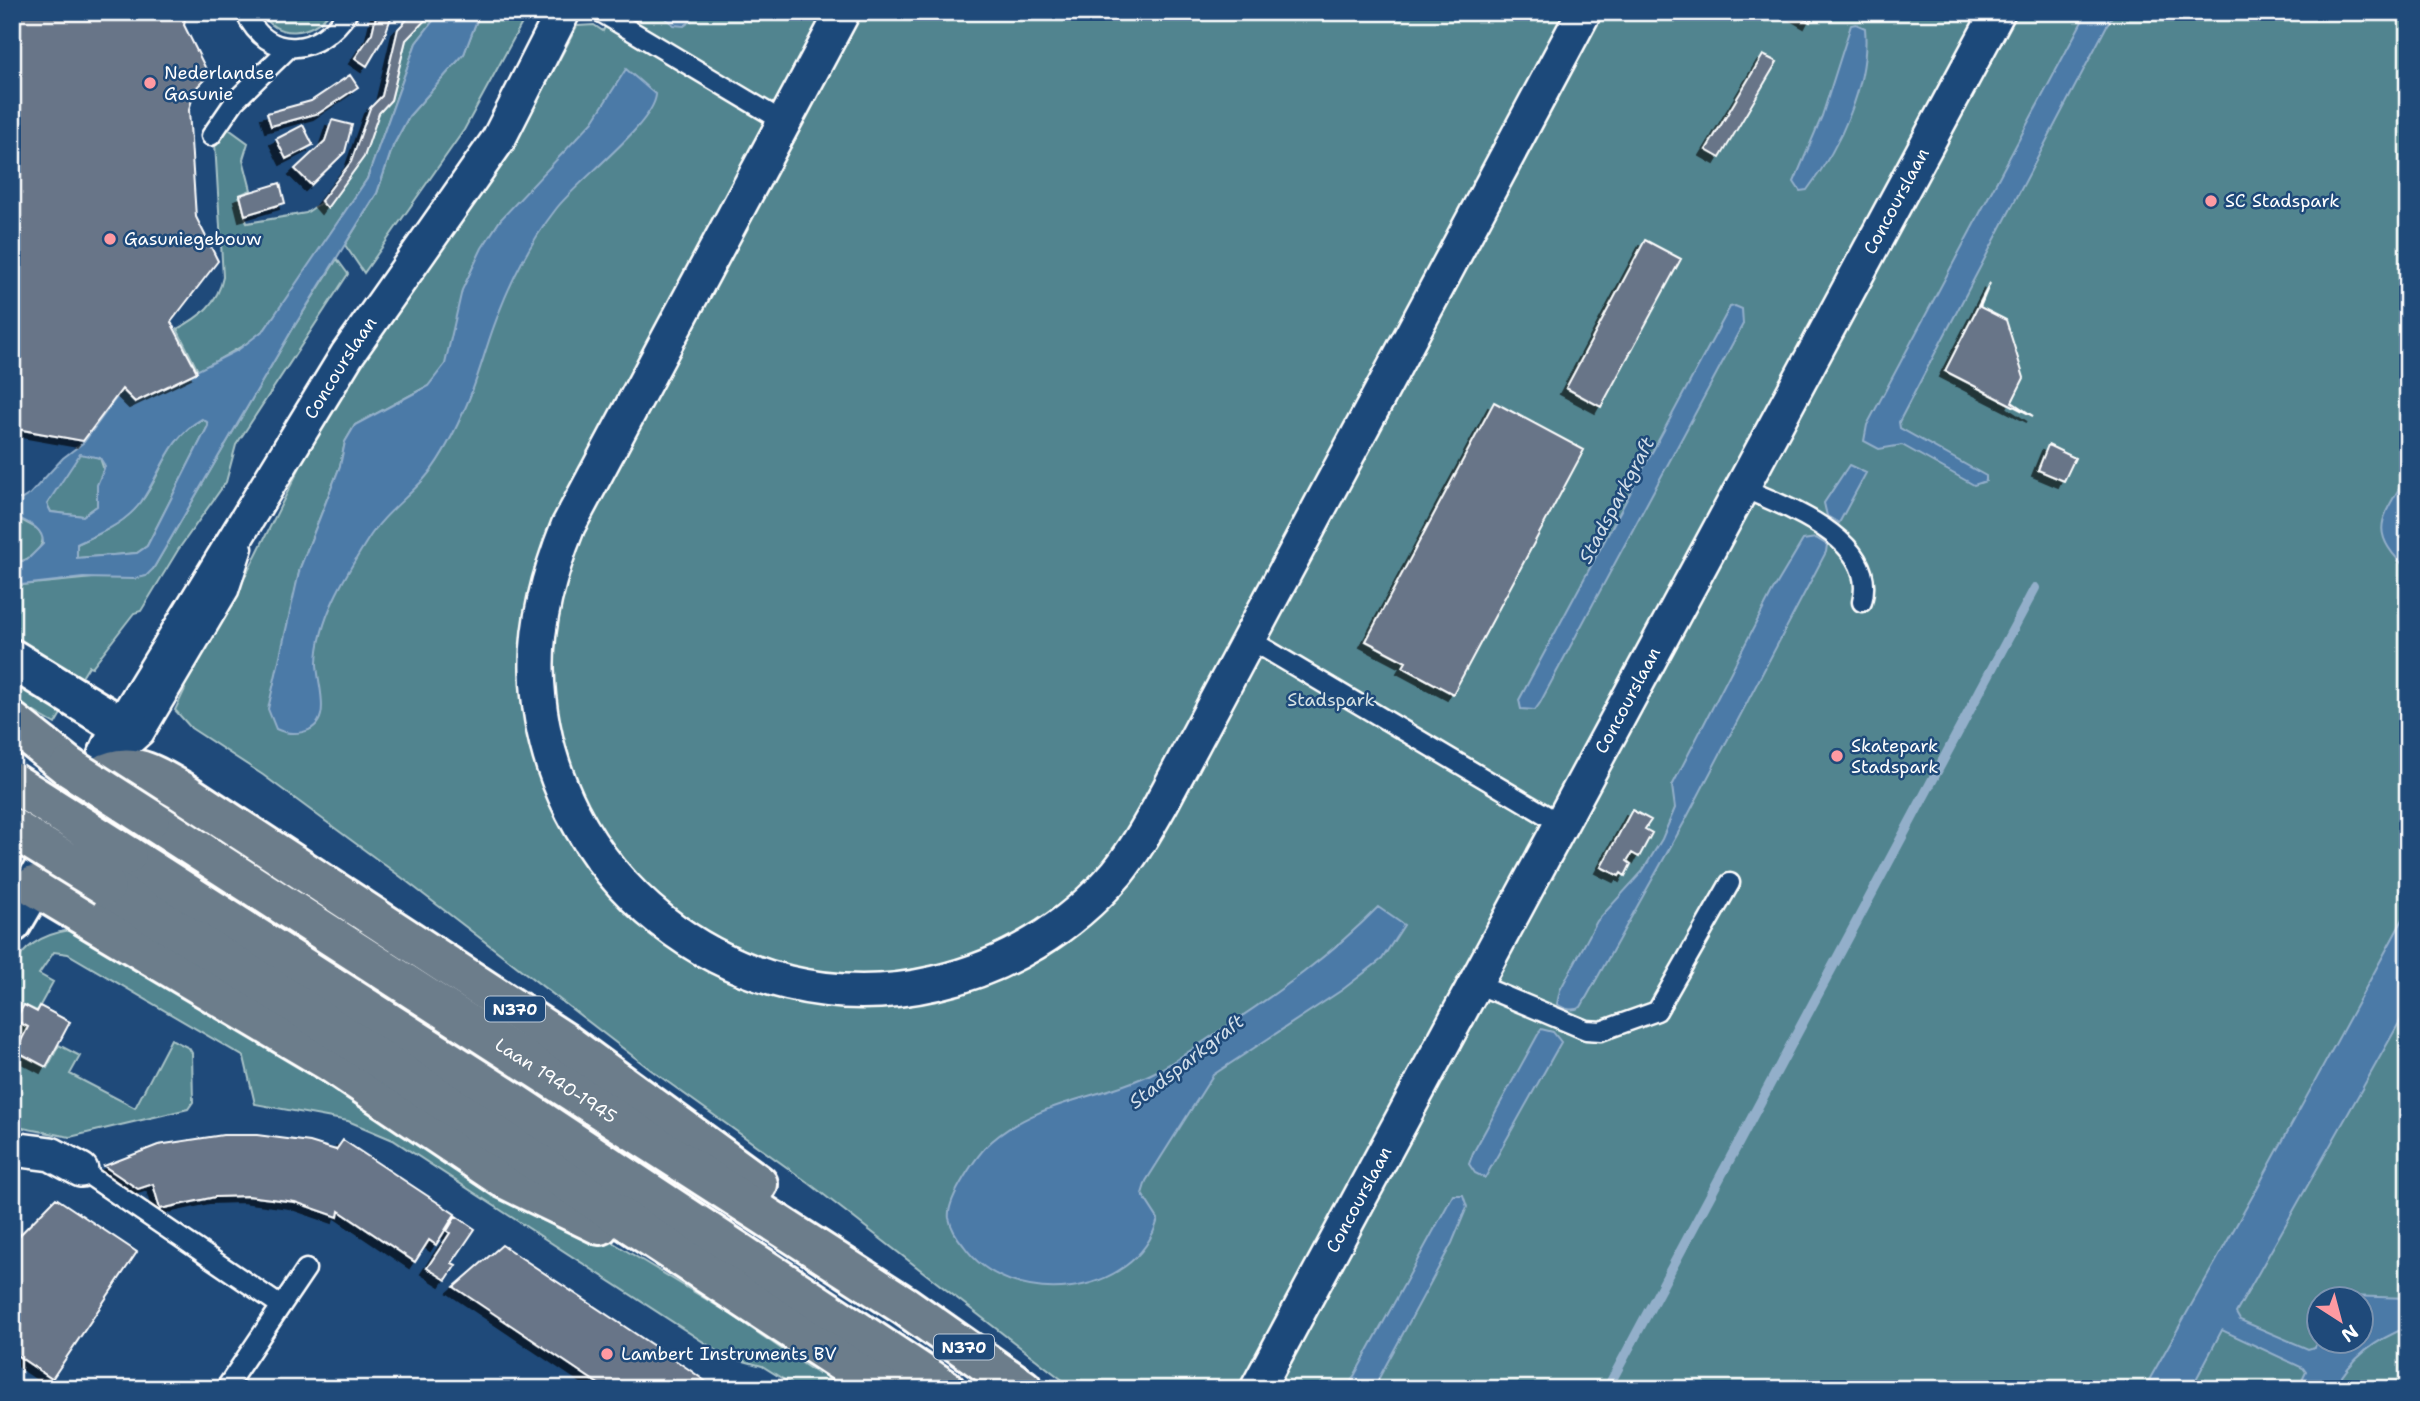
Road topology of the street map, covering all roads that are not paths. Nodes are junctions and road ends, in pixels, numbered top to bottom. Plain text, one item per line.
1 (245, 12) edge
2 (348, 12) edge
3 (563, 12) edge
4 (600, 12) edge
5 (843, 12) edge
6 (1584, 12) edge
7 (1998, 12) edge
8 (289, 48) junction
9 (784, 122) junction
10 (211, 136) dead end
11 (1743, 488) junction
12 (254, 512) junction
13 (1863, 602) dead end
14 (1249, 639) junction
15 (12, 659) edge
16 (121, 726) junction
17 (15, 733) edge
18 (84, 772) junction
19 (12, 782) edge
20 (1561, 824) junction
21 (12, 828) edge
22 (117, 870) junction
23 (1730, 883) dead end
24 (19, 914) edge
25 (1474, 983) junction
26 (12, 1149) edge
27 (81, 1170) joint
28 (306, 1269) dead end
29 (714, 1275) junction
30 (281, 1306) junction
31 (905, 1306) junction
32 (225, 1389) edge
33 (883, 1389) edge
34 (945, 1389) edge
35 (1023, 1389) edge
36 (1257, 1389) edge

1 - 8 lane
2 - 8 lane
3 - 12 street, Concourslaan
4 - 9 lane
5 - 9 street
6 - 14 street
7 - 11 street, Concourslaan
8 - 10 lane
9 - 14 street
11 - 13 lane
11 - 20 street, Concourslaan
12 - 16 street, Concourslaan
12 - 18 lane
14 - 20 lane
15 - 16 main road
16 - 18 main road
17 - 18 highway, N370
18 - 24 main road
18 - 31 highway, Laan 1940-1945 / N370, bridge
18 - 31 highway, N370
19 - 22 highway, N370, bridge
20 - 25 street, Concourslaan
21 - 22 highway, N370, bridge
22 - 29 highway, N370
22 - 34 highway, N370
23 - 25 lane
24 - 29 highway, N370
25 - 36 street, Concourslaan
26 - 27 street
27 - 30 lane
28 - 30 lane
29 - 33 highway, N370
30 - 32 lane
31 - 35 highway, Laan 1940-1945 / N370

